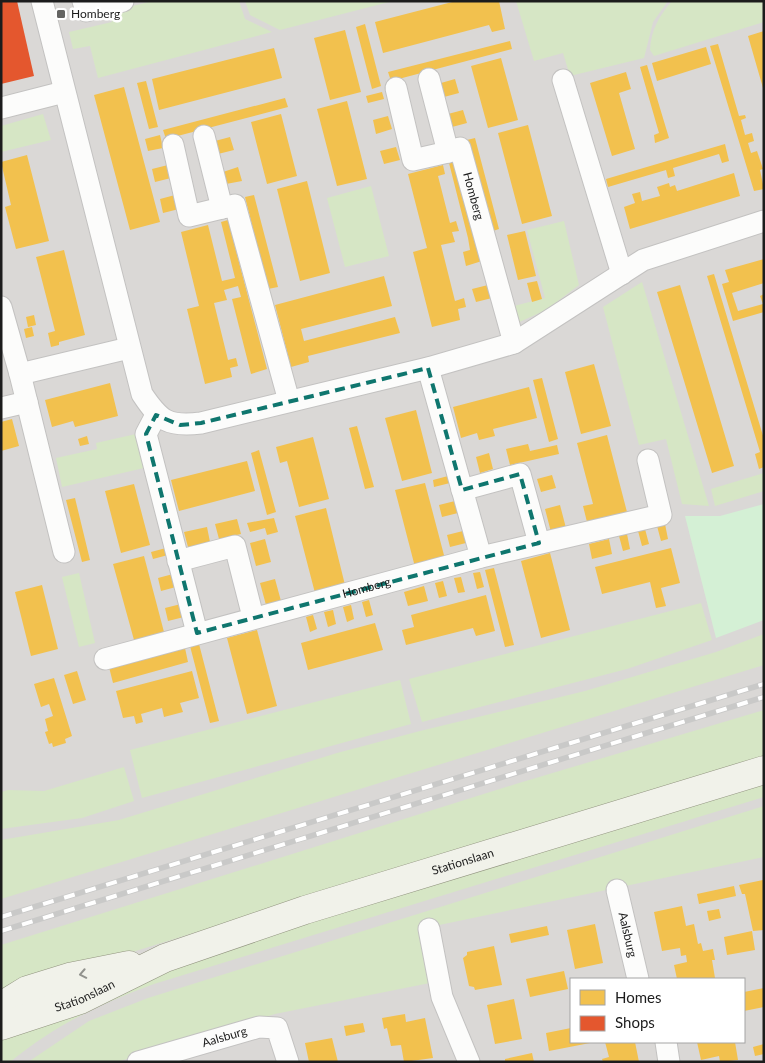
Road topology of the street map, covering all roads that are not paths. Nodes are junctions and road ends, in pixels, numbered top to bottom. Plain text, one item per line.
1 (42, 1) edge
2 (83, 1) edge
3 (123, 1) edge
4 (429, 79) dead end
5 (562, 80) dead end
6 (396, 88) dead end
7 (64, 92) junction
8 (1, 108) edge
9 (204, 136) dead end
10 (173, 145) dead end
11 (448, 152) junction
12 (222, 208) junction
13 (764, 221) edge
14 (622, 274) junction
15 (1, 308) edge
16 (514, 343) junction
17 (129, 348) junction
18 (428, 368) junction
19 (20, 374) junction
20 (289, 401) junction
21 (27, 402) junction
22 (1, 408) edge
23 (156, 415) junction
24 (648, 460) dead end
25 (462, 490) junction
26 (539, 543) junction
27 (64, 552) dead end
28 (481, 557) junction
29 (178, 561) junction
30 (253, 618) junction
31 (197, 632) junction
32 (105, 659) dead end
33 (764, 770) edge
34 (616, 890) dead end
35 (429, 929) dead end
36 (165, 958) junction
37 (638, 978) edge
38 (1, 1006) edge
39 (1, 1026) edge
40 (666, 1043) edge
41 (138, 1062) edge
42 (288, 1062) edge
43 (469, 1062) edge
44 (669, 1062) edge

1 - 7 street
2 - 3 street
4 - 11 street
5 - 14 street
6 - 11 street
7 - 8 street
7 - 17 street
9 - 12 street
10 - 12 street
11 - 16 street, Homberg
12 - 20 street
13 - 14 street
14 - 16 street
15 - 19 street
16 - 18 street
17 - 19 street
17 - 23 street
18 - 20 street
18 - 25 street
19 - 21 street
20 - 23 street
21 - 22 street
21 - 27 street
23 - 29 street
24 - 26 street, Homberg
25 - 26 street
25 - 28 street
26 - 28 street, Homberg
28 - 30 street, Homberg
29 - 30 street
29 - 31 street
30 - 31 street, Homberg
31 - 32 street, Homberg
33 - 36 street, Stationslaan
34 - 37 street, Aalsburg
35 - 43 street
36 -> 38 street, Stationslaan
36 - 39 street, Stationslaan
40 - 44 street
41 - 42 street, Aalsburg

